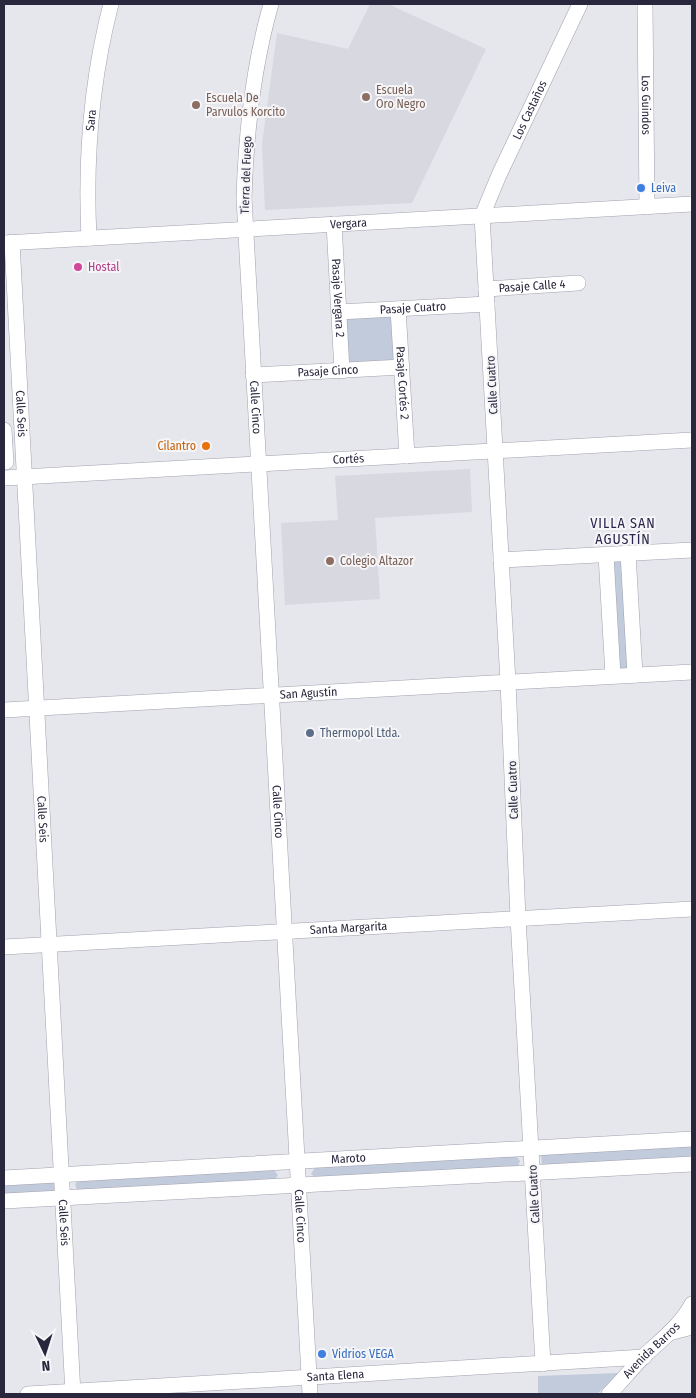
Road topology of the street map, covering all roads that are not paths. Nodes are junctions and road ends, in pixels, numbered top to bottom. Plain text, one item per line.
1 (111, 4) edge
2 (271, 4) edge
3 (580, 4) edge
4 (645, 4) edge
5 (692, 204) edge
6 (647, 207) junction
7 (482, 216) junction
8 (334, 224) junction
9 (245, 229) junction
10 (89, 238) junction
11 (8, 243) edge
12 (578, 283) dead end
13 (487, 296) junction
14 (398, 308) junction
15 (339, 312) junction
16 (10, 328) edge
17 (402, 367) junction
18 (342, 370) junction
19 (253, 376) junction
20 (4, 430) edge
21 (692, 440) edge
22 (495, 451) junction
23 (407, 456) junction
24 (6, 462) dead end
25 (258, 464) junction
26 (25, 477) junction
27 (4, 478) edge
28 (692, 550) edge
29 (628, 553) junction
30 (606, 555) junction
31 (501, 560) junction
32 (692, 672) edge
33 (635, 675) junction
34 (613, 676) junction
35 (508, 682) junction
36 (271, 695) junction
37 (37, 708) junction
38 (4, 710) edge
39 (692, 908) edge
40 (518, 918) junction
41 (284, 931) junction
42 (50, 944) junction
43 (4, 947) edge
44 (692, 1139) edge
45 (531, 1148) junction
46 (297, 1162) junction
47 (692, 1164) edge
48 (532, 1173) junction
49 (62, 1175) junction
50 (4, 1178) edge
51 (298, 1185) junction
52 (63, 1198) junction
53 (4, 1201) edge
54 (692, 1304) edge
55 (692, 1328) edge
56 (669, 1333) junction
57 (644, 1357) junction
58 (543, 1364) junction
59 (309, 1376) junction
60 (73, 1393) edge
61 (28, 1394) edge
62 (310, 1394) edge
63 (609, 1394) edge

1 - 10 street, Sara
2 - 9 street, Tierra del Fuego
3 - 7 street, Los Castaños
4 - 6 street, Los Guindos
5 - 6 street, Vergara
6 - 7 street, Vergara
7 - 8 street, Vergara
7 - 13 street, Calle Cuatro
8 - 9 street, Vergara
8 - 15 street, Pasaje Vergara 2
9 - 10 street, Vergara
9 - 19 street, Calle Cinco
10 - 11 street, Vergara
11 - 16 street, Calle Seis
12 - 13 street, Pasaje Calle 4
13 - 14 street, Pasaje Cuatro
13 - 22 street, Calle Cuatro
14 - 15 street, Pasaje Cuatro
14 - 17 street, Pasaje Cortés 2
15 - 18 street, Pasaje Vergara 2
16 - 26 street, Calle Seis
17 - 18 street, Pasaje Cinco
17 - 23 street, Pasaje Cortés 2
18 - 19 street, Pasaje Cinco
19 - 25 street, Calle Cinco
20 - 24 street, Calle Seis
21 - 22 street, Cortés
22 - 23 street, Cortés
22 - 31 street, Calle Cuatro
23 - 25 street, Cortés
25 - 26 street, Cortés
25 - 36 street, Calle Cinco
26 - 27 street, Cortés
26 - 37 street, Calle Seis
28 - 29 street
29 - 30 street
29 - 33 street
30 - 31 street
30 - 34 street
31 - 35 street, Calle Cuatro
32 - 33 street, San Agustín
33 - 34 street, San Agustín
34 - 35 street, San Agustín
35 - 36 street, San Agustín
35 - 40 street, Calle Cuatro
36 - 37 street, San Agustín
36 - 41 street, Calle Cinco
37 - 38 street, San Agustín
37 - 42 street, Calle Seis
39 - 40 street, Santa Margarita
40 - 41 street, Santa Margarita
40 - 45 street, Calle Cuatro
41 - 42 street, Santa Margarita
41 - 46 street, Calle Cinco
42 - 43 street, Santa Margarita
42 - 49 street, Calle Seis
44 - 45 street, Maroto
45 - 46 street, Maroto
45 - 48 street, Calle Cuatro
46 - 49 street, Maroto
46 - 51 street, Calle Cinco
47 - 48 street, Maroto
48 - 51 street, Maroto
48 - 58 street, Calle Cuatro
49 - 50 street, Maroto
49 - 52 street, Calle Seis
51 - 52 street, Maroto
51 - 59 street, Calle Cinco
52 - 53 street, Maroto
52 - 60 street, Calle Seis
54 - 56 street, Avenida Barros
55 - 56 street
56 - 57 street, Avenida Barros
57 - 58 street, Santa Elena
57 - 63 street, Avenida Barros
58 - 59 street, Santa Elena
59 - 60 street, Santa Elena
59 - 62 street, Calle Cinco
60 - 61 street, Santa Elena

